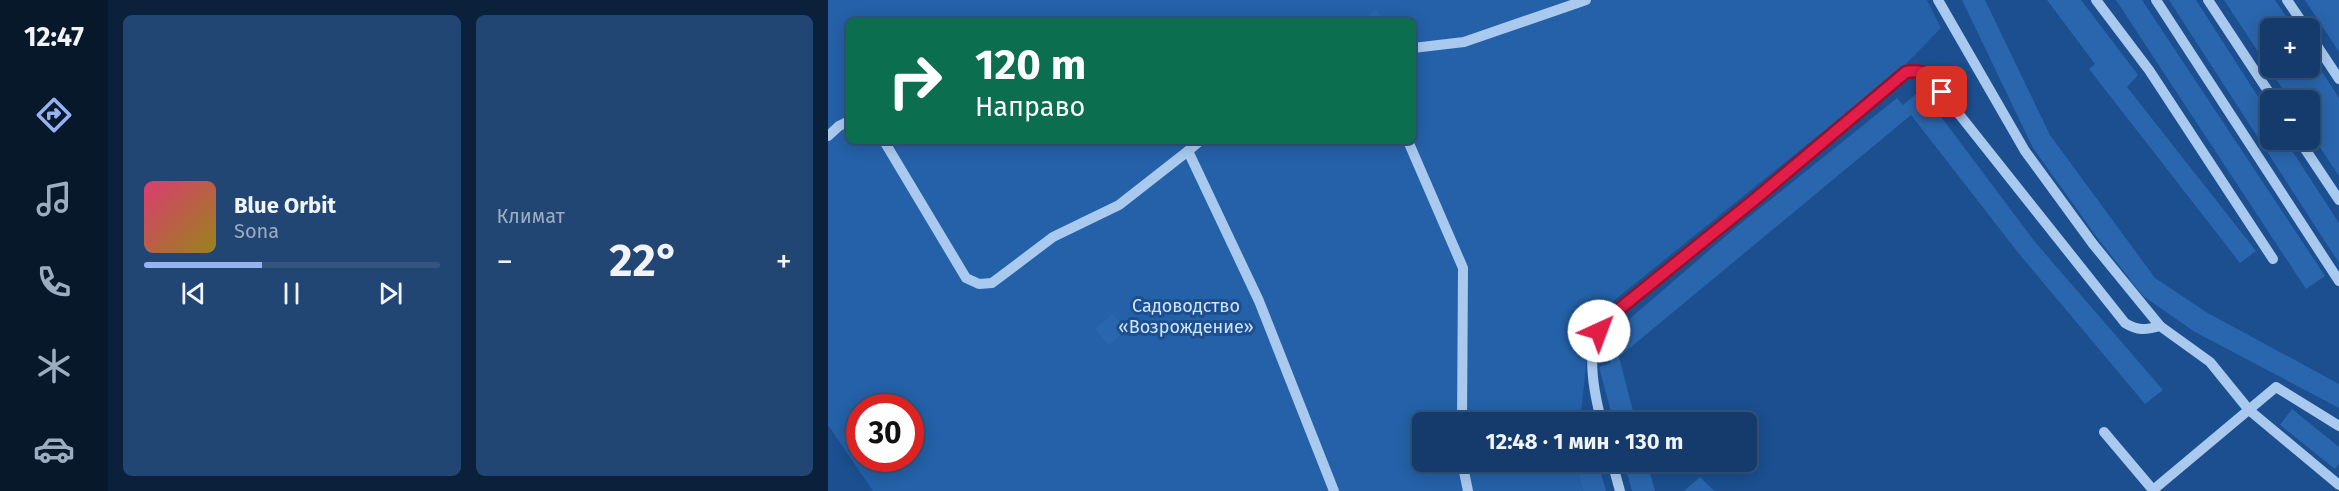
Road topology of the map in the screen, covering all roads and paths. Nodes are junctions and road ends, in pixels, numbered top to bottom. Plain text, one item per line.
1 (1586, 0) edge
2 (1938, 0) edge
3 (2096, 0) edge
4 (2156, 0) edge
5 (2208, 0) edge
6 (2287, 0) edge
7 (2299, 18) edge
8 (1416, 48) edge
9 (2320, 50) edge
10 (2339, 79) edge
11 (2267, 90) edge
12 (846, 122) edge
13 (828, 136) edge
14 (886, 144) edge
15 (1196, 144) edge
16 (1409, 144) edge
17 (2306, 150) edge
18 (1188, 151) junction
19 (2339, 200) edge
20 (2273, 259) dead end
21 (2339, 281) edge
22 (2160, 326) junction
23 (2249, 410) junction
24 (1462, 412) edge
25 (1600, 412) edge
26 (2339, 426) edge
27 (2104, 432) dead end
28 (1464, 472) edge
29 (1615, 472) edge
30 (2338, 483) edge
31 (1334, 491) edge
32 (1468, 491) edge
33 (1620, 491) edge

1 - 8 street
2 - 22 street
3 - 20 street
4 - 21 street
5 - 11 street
6 - 7 street
9 - 10 street
12 - 13 street
14 - 18 street
15 - 18 street
16 - 24 street
17 - 19 street
18 - 31 street
22 - 23 street
22 - 25 street
23 - 26 street
23 - 27 street
23 - 30 street
28 - 32 street
29 - 33 street

